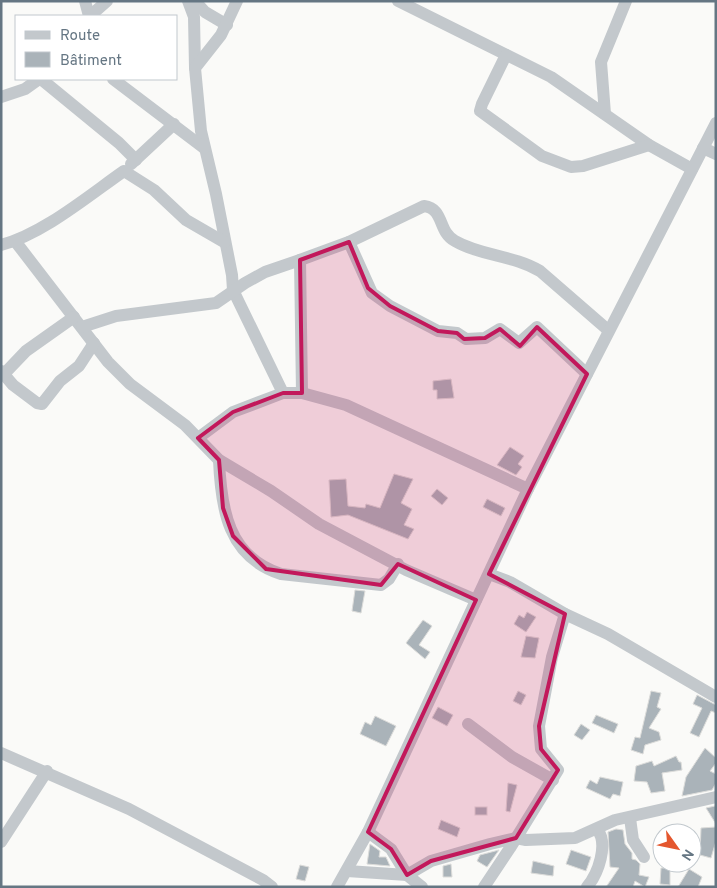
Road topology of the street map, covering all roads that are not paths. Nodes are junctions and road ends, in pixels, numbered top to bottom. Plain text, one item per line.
1 (85, 1) edge
2 (107, 1) edge
3 (188, 1) edge
4 (195, 1) edge
5 (237, 1) edge
6 (398, 1) edge
7 (626, 1) edge
8 (89, 15) edge
9 (90, 15) edge
10 (227, 25) junction
11 (506, 55) junction
12 (195, 68) junction
13 (39, 80) edge
14 (41, 80) edge
15 (114, 80) edge
16 (1, 97) edge
17 (605, 114) junction
18 (716, 123) edge
19 (174, 124) junction
20 (649, 145) junction
21 (204, 148) junction
22 (703, 148) junction
23 (716, 154) edge
24 (136, 160) junction
25 (692, 170) junction
26 (124, 171) junction
27 (15, 241) junction
28 (224, 242) junction
29 (349, 242) junction
30 (1, 245) edge
31 (300, 260) junction
32 (232, 290) junction
33 (78, 322) junction
34 (608, 330) junction
35 (94, 343) junction
36 (2, 373) edge
37 (586, 374) junction
38 (283, 393) junction
39 (302, 393) junction
40 (198, 438) junction
41 (218, 460) junction
42 (528, 489) junction
43 (398, 564) junction
44 (489, 574) junction
45 (476, 600) junction
46 (565, 614) junction
47 (716, 697) edge
48 (468, 724) dead end
49 (1, 753) edge
50 (47, 771) junction
51 (553, 780) junction
52 (716, 797) edge
53 (630, 818) junction
54 (597, 829) junction
55 (368, 832) junction
56 (516, 838) junction
57 (1, 842) edge
58 (644, 856) dead end
59 (347, 871) junction
60 (407, 875) junction
61 (272, 887) edge
62 (338, 887) edge
63 (422, 887) edge
64 (484, 887) edge
65 (587, 887) edge

1 - 8 street
2 - 9 street
3 - 12 street
4 - 10 street
5 - 10 street
6 - 11 street
7 - 17 street
10 - 12 street
11 - 17 street
11 - 20 street
12 - 21 street
13 - 16 street
14 - 24 street
15 - 19 street
17 - 20 street
18 - 22 street
19 - 21 street
19 - 24 street
20 - 25 street
21 - 28 street
22 - 23 street
22 - 25 street
24 - 26 street
25 - 34 street
26 - 27 street
26 - 28 street
27 - 30 street
27 - 33 street
28 - 32 street
29 - 31 street
29 - 34 street
29 - 37 street
31 - 32 street
31 - 39 street
32 - 33 street
32 - 38 street
33 - 35 street
33 - 36 street
34 - 37 street
35 - 36 street
35 - 40 street
37 - 42 street
38 - 39 street
38 - 40 street
39 - 42 street
40 - 41 street
41 - 43 street
41 - 43 street
42 - 44 street
43 - 45 street
44 - 45 street
44 - 46 street
45 - 55 street
46 - 47 street
46 - 51 street
48 - 51 street
49 - 50 street
50 - 57 street
50 - 61 street
51 - 56 street
52 - 53 street
53 - 54 street
53 - 58 street
54 - 56 street
54 - 65 street
55 - 59 street
55 - 60 street
56 - 60 street
56 - 64 street
59 - 60 street
59 - 62 street
60 - 63 street

